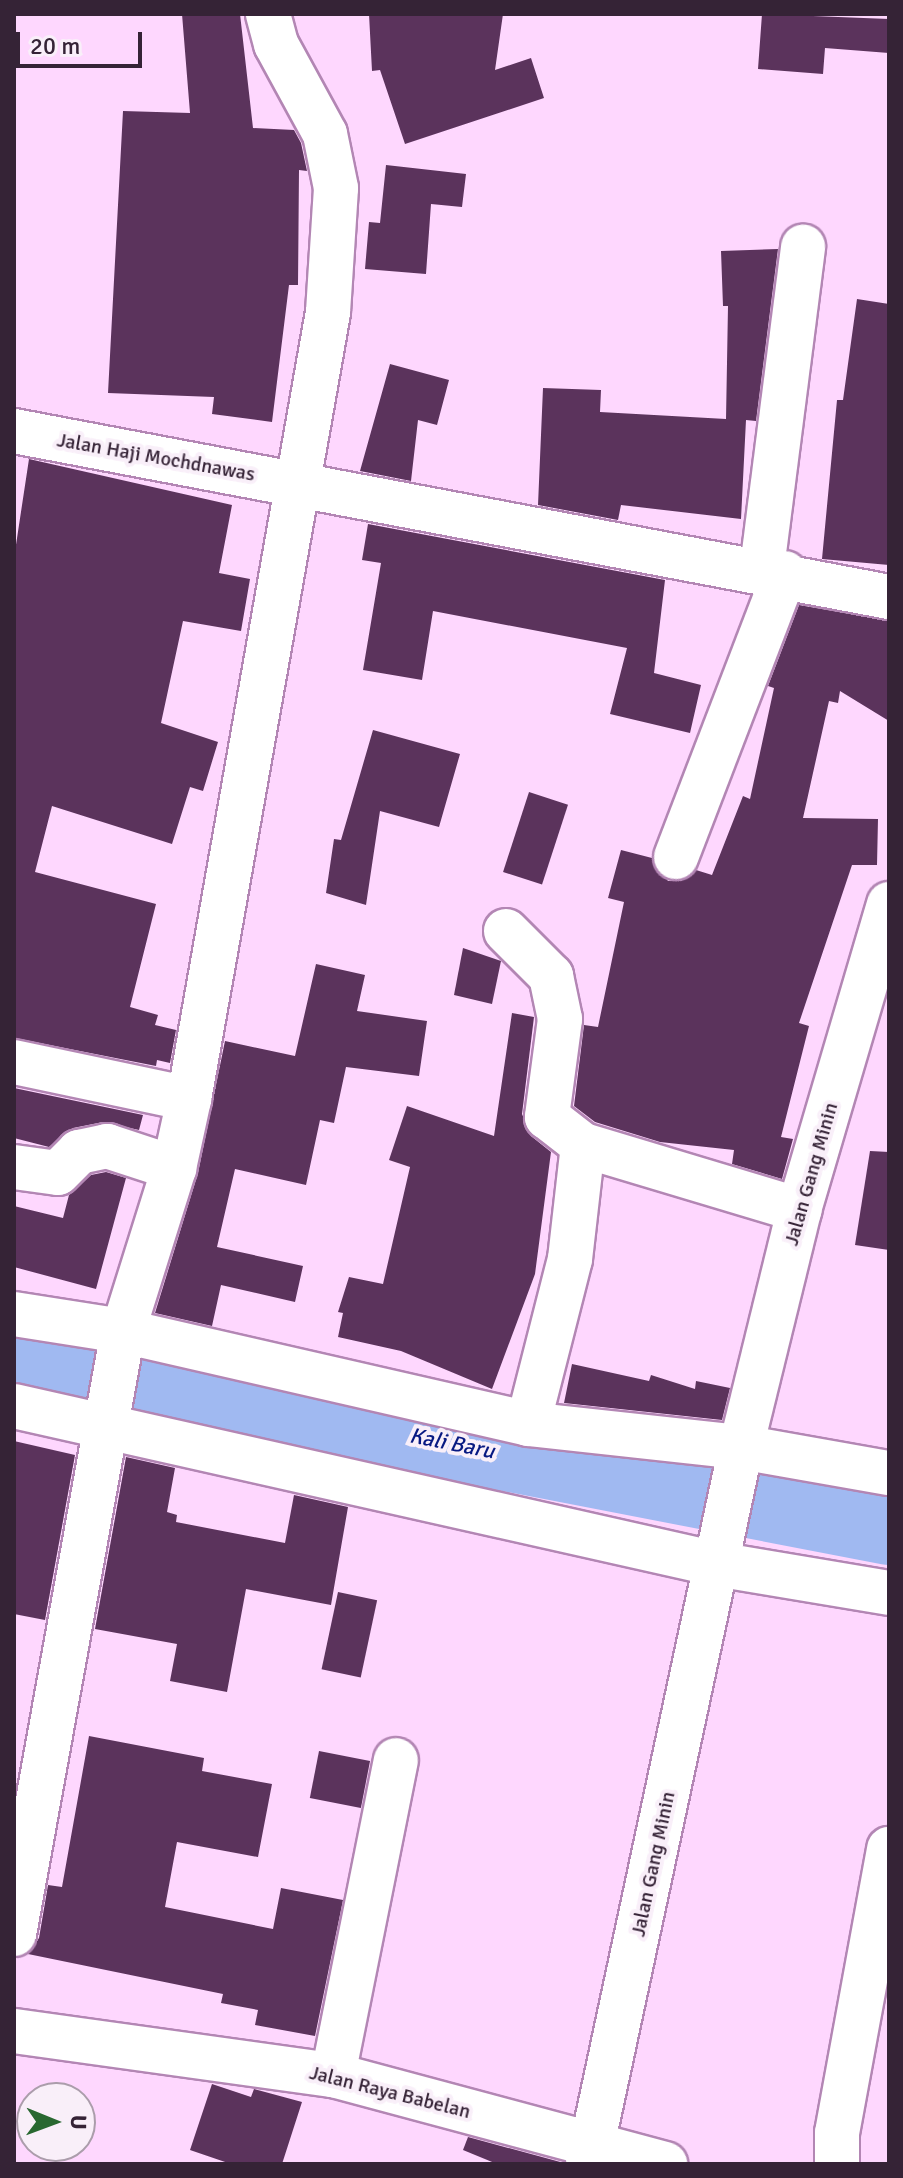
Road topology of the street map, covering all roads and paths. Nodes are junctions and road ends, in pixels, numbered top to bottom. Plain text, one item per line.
1 (268, 14) edge
2 (803, 247) dead end
3 (14, 431) edge
4 (298, 482) junction
5 (773, 570) junction
6 (889, 597) edge
7 (676, 857) dead end
8 (889, 904) edge
9 (506, 931) dead end
10 (14, 1062) edge
11 (189, 1099) junction
12 (583, 1145) junction
13 (14, 1167) edge
14 (174, 1168) junction
15 (799, 1210) junction
16 (14, 1314) edge
17 (113, 1380) junction
18 (14, 1406) edge
19 (528, 1424) junction
20 (738, 1461) junction
21 (889, 1473) edge
22 (718, 1553) junction
23 (889, 1593) edge
24 (396, 1760) dead end
25 (889, 1849) edge
26 (14, 1934) edge
27 (14, 2031) edge
28 (333, 2075) junction
29 (591, 2154) edge
30 (665, 2164) edge
31 (837, 2164) edge

1 - 4 street
2 - 5 street
3 - 4 street, Jalan Haji Mochdnawas
4 - 5 street, Jalan Haji Mochdnawas
4 - 11 street
5 - 6 street, Jalan Haji Mochdnawas
5 - 7 street
8 - 15 street, Jalan Gang Minin
9 - 12 street
10 - 11 street
11 - 14 street
12 - 15 street
12 - 19 street
13 - 14 street
14 - 17 street
15 - 20 street, Jalan Gang Minin
16 - 17 street
17 - 18 street
17 - 19 street
17 - 22 street
17 - 26 street
19 - 20 street
20 - 21 street
20 - 22 street, Jalan Gang Minin
22 - 23 street
22 - 29 street, Jalan Gang Minin
24 - 28 street
25 - 31 street
27 - 28 street, Jalan Raya Babelan
28 - 29 street, Jalan Raya Babelan
29 - 30 street, Jalan Raya Babelan

